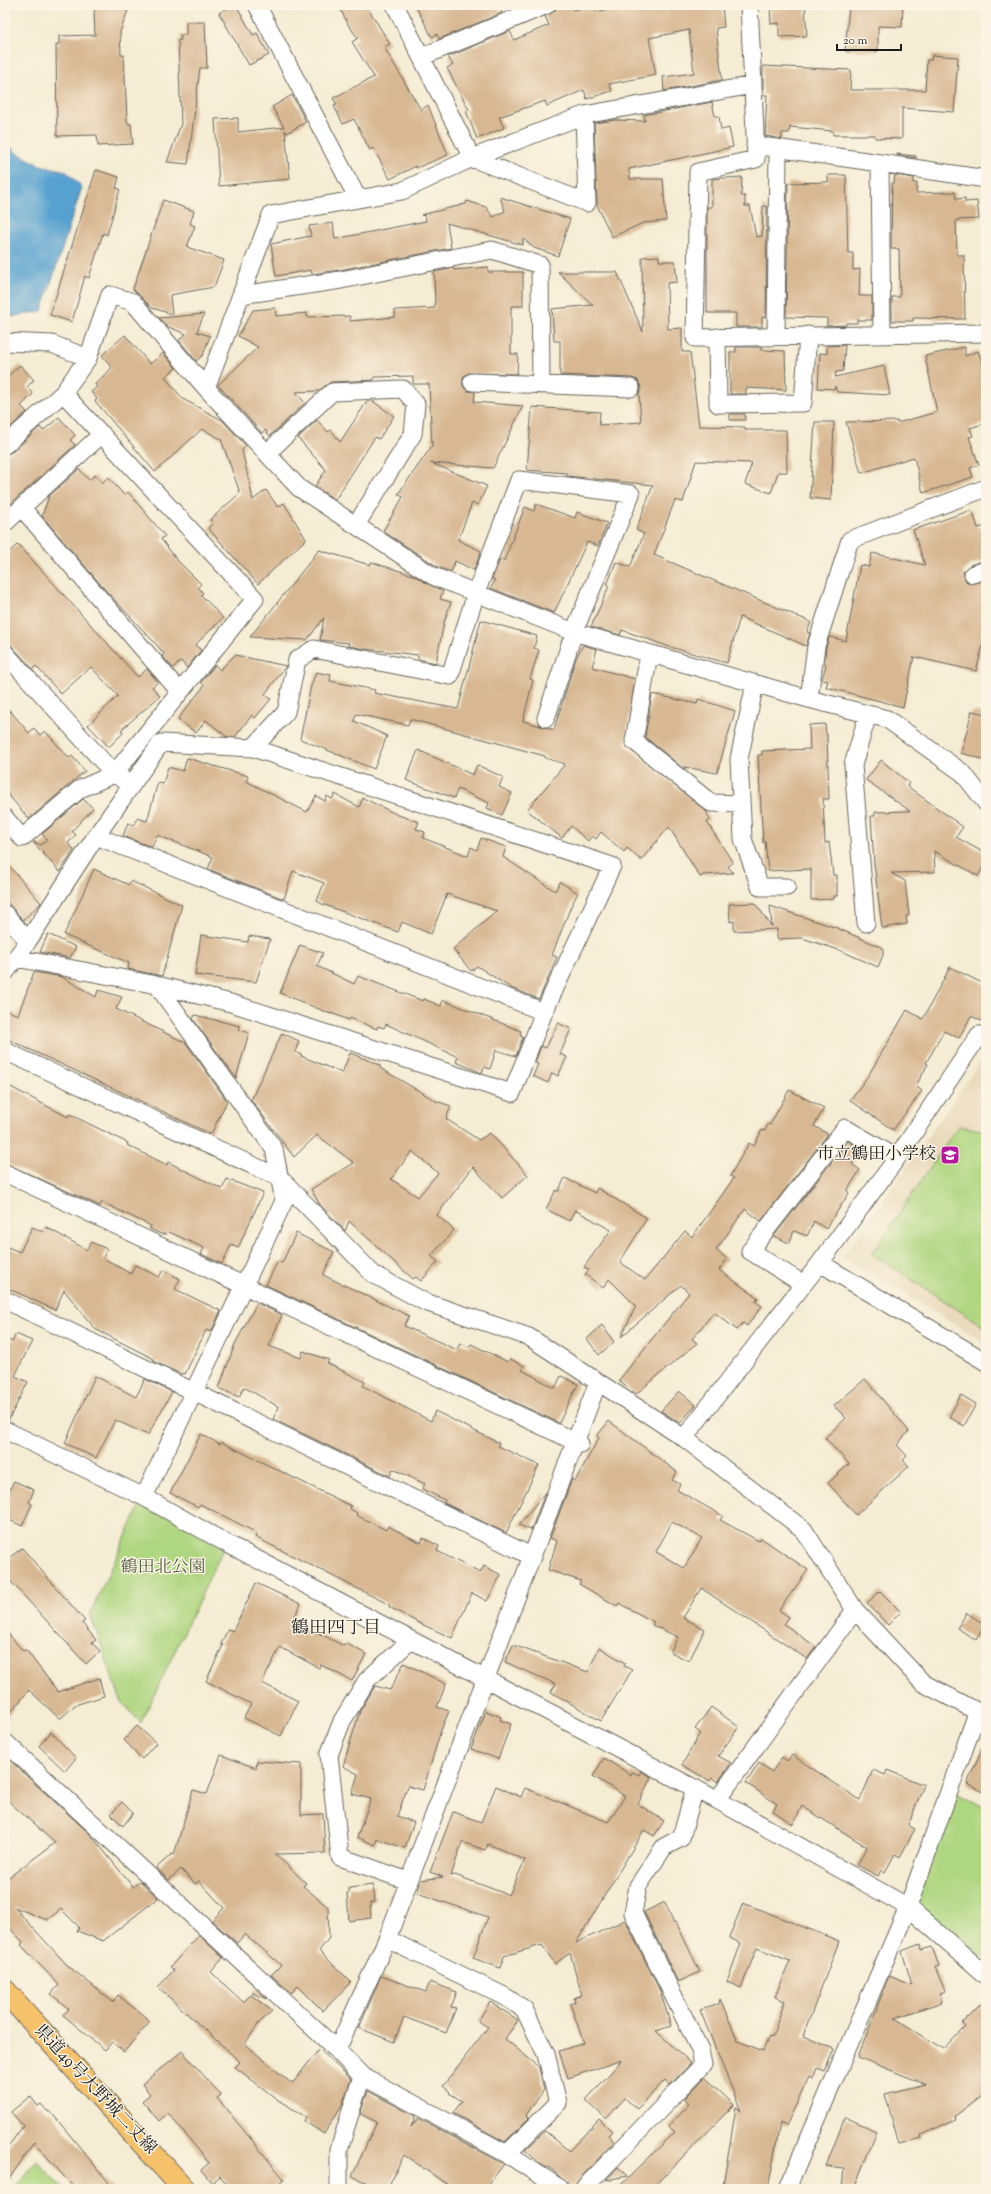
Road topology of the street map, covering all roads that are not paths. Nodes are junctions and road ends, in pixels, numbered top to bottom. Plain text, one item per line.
1 (257, 5) edge
2 (395, 5) edge
3 (547, 5) edge
4 (749, 5) edge
5 (421, 57) junction
6 (752, 85) junction
7 (584, 115) junction
8 (755, 145) junction
9 (778, 148) junction
10 (472, 158) junction
11 (880, 163) junction
12 (986, 179) edge
13 (358, 199) junction
14 (241, 295) junction
15 (986, 333) edge
16 (882, 334) junction
17 (808, 335) junction
18 (776, 336) junction
19 (717, 337) junction
20 (5, 342) edge
21 (88, 358) junction
22 (472, 382) dead end
23 (541, 385) junction
24 (206, 388) junction
25 (631, 388) dead end
26 (63, 393) junction
27 (102, 434) junction
28 (5, 445) edge
29 (267, 453) junction
30 (986, 488) edge
31 (22, 508) junction
32 (5, 523) edge
33 (356, 525) junction
34 (476, 593) junction
35 (574, 632) junction
36 (5, 653) edge
37 (649, 654) junction
38 (755, 684) junction
39 (180, 692) junction
40 (809, 699) junction
41 (868, 714) junction
42 (546, 718) dead end
43 (253, 748) junction
44 (114, 774) junction
45 (132, 785) junction
46 (741, 804) junction
47 (986, 804) edge
48 (5, 818) edge
49 (96, 836) junction
50 (787, 887) dead end
51 (5, 914) edge
52 (866, 923) dead end
53 (28, 941) junction
54 (16, 958) junction
55 (5, 973) edge
56 (157, 985) junction
57 (544, 1012) junction
58 (986, 1036) edge
59 (5, 1051) edge
60 (897, 1158) junction
61 (5, 1173) edge
62 (280, 1178) junction
63 (820, 1263) junction
64 (803, 1284) junction
65 (244, 1287) junction
66 (5, 1300) edge
67 (986, 1362) edge
68 (598, 1382) junction
69 (194, 1392) junction
70 (5, 1430) edge
71 (684, 1438) junction
72 (578, 1443) junction
73 (144, 1497) junction
74 (533, 1557) junction
75 (855, 1610) junction
76 (411, 1640) junction
77 (485, 1678) junction
78 (982, 1714) edge
79 (5, 1742) edge
80 (694, 1788) junction
81 (717, 1800) junction
82 (408, 1880) junction
83 (908, 1907) junction
84 (388, 1939) junction
85 (986, 1975) edge
86 (5, 1991) edge
87 (337, 2050) junction
88 (362, 2076) junction
89 (507, 2154) junction
90 (184, 2189) edge
91 (339, 2189) edge
92 (561, 2189) edge
93 (583, 2189) edge
94 (787, 2189) edge

1 - 13 street
2 - 5 street
3 - 5 street
4 - 6 street
5 - 10 street
6 - 7 street
6 - 8 street
7 - 10 street
7 - 10 street
8 - 9 street
8 - 19 street
9 - 11 street
9 - 18 street
10 - 13 street
11 - 12 street
11 - 16 street
13 - 14 street
14 - 23 street
14 - 24 street
15 - 16 street
16 - 17 street
17 - 18 street
17 - 19 street
18 - 19 street
20 - 21 street
21 - 24 street
21 - 26 street
22 - 23 street
23 - 25 street
24 - 29 street
26 - 27 street
26 - 28 street
27 - 31 street
27 - 39 street
29 - 33 street
29 - 33 street
30 - 40 street
31 - 32 street
31 - 39 street
33 - 34 street
34 - 35 street
34 - 35 street
34 - 43 street
35 - 37 street
35 - 42 street
36 - 44 street
37 - 38 street
37 - 46 street
38 - 40 street
38 - 46 street
39 - 44 street
40 - 41 street
41 - 47 street
41 - 52 street
43 - 45 street
43 - 57 street
44 - 45 street
44 - 48 street
45 - 49 street
46 - 50 street
49 - 53 street
49 - 57 street
51 - 53 street
53 - 54 street
54 - 55 street
54 - 56 street
56 - 57 street
56 - 62 street
58 - 60 street
59 - 62 street
60 - 63 street
60 - 64 street
61 - 65 street
62 - 65 street
62 - 68 street
63 - 64 street
63 - 67 street
64 - 71 street
65 - 69 street
65 - 72 street
66 - 69 street
68 - 71 street
68 - 72 street
69 - 73 street
69 - 74 street
70 - 73 street
71 - 75 street
72 - 74 street
73 - 76 street
74 - 77 street
75 - 78 street
75 - 81 street
76 - 77 street
76 - 82 street
77 - 80 street
77 - 82 street
78 - 83 street
79 - 87 street
80 - 81 street
80 - 93 street
81 - 83 street
82 - 84 street
83 - 85 street
83 - 94 street
84 - 87 street
84 - 89 street
86 - 90 main road, 県道49号大野城二丈線
87 - 88 street
88 - 89 street
88 - 91 street
89 - 92 street

